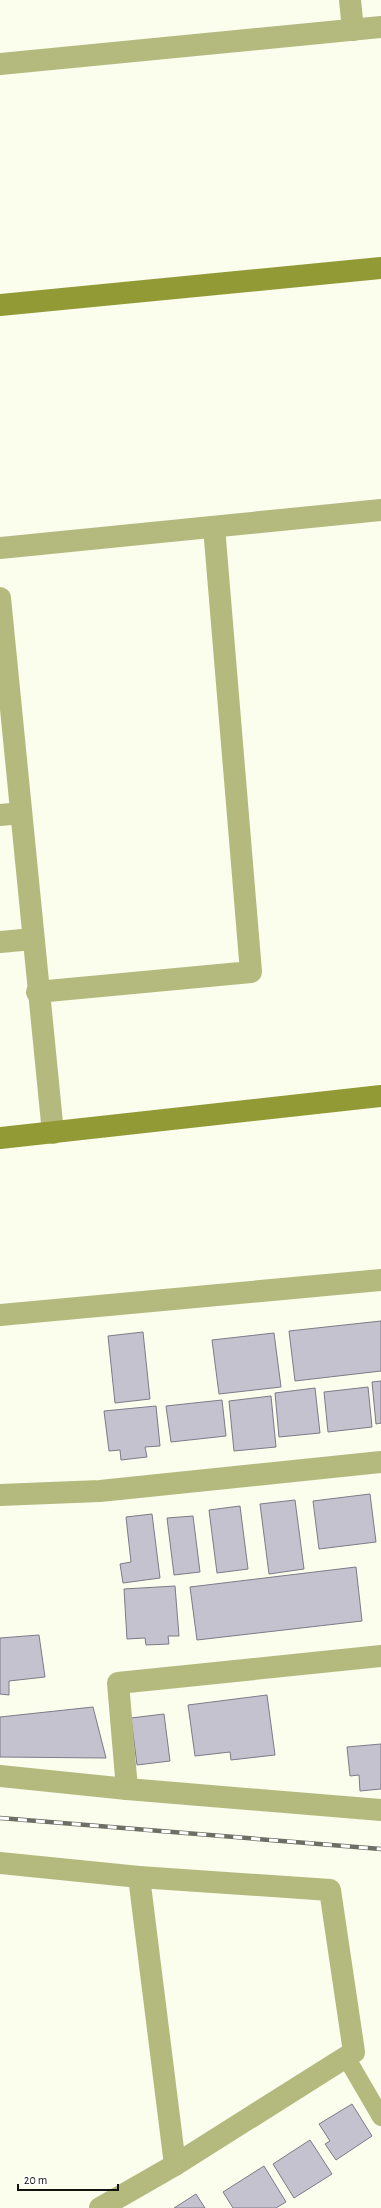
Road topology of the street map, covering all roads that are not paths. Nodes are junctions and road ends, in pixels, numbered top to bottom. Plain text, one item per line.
1 (350, 0) edge
2 (381, 27) edge
3 (353, 30) junction
4 (0, 64) edge
5 (381, 268) edge
6 (0, 305) edge
7 (381, 510) edge
8 (214, 527) junction
9 (0, 548) edge
10 (0, 603) edge
11 (10, 814) edge
12 (33, 939) junction
13 (0, 942) edge
14 (37, 992) junction
15 (381, 1096) edge
16 (53, 1133) junction
17 (0, 1138) edge
18 (381, 1280) edge
19 (0, 1314) edge
20 (381, 1462) edge
21 (0, 1495) edge
22 (381, 1656) edge
23 (0, 1776) edge
24 (127, 1789) junction
25 (381, 1810) edge
26 (0, 1863) edge
27 (139, 1877) junction
28 (346, 2057) junction
29 (381, 2117) edge
30 (175, 2165) junction
31 (100, 2208) edge

1 - 3 street
2 - 3 street
3 - 4 street
5 - 6 street
7 - 8 street
8 - 9 street
8 - 14 street
10 - 11 street
11 - 12 street
12 - 13 street
12 - 14 street
14 - 16 street
15 - 16 street
16 - 17 street
18 - 19 street
20 - 21 street
22 - 24 street
23 - 24 street
24 - 25 street
26 - 27 street
27 - 28 street
27 - 30 street
28 - 29 lane
28 - 30 street
30 - 31 street

